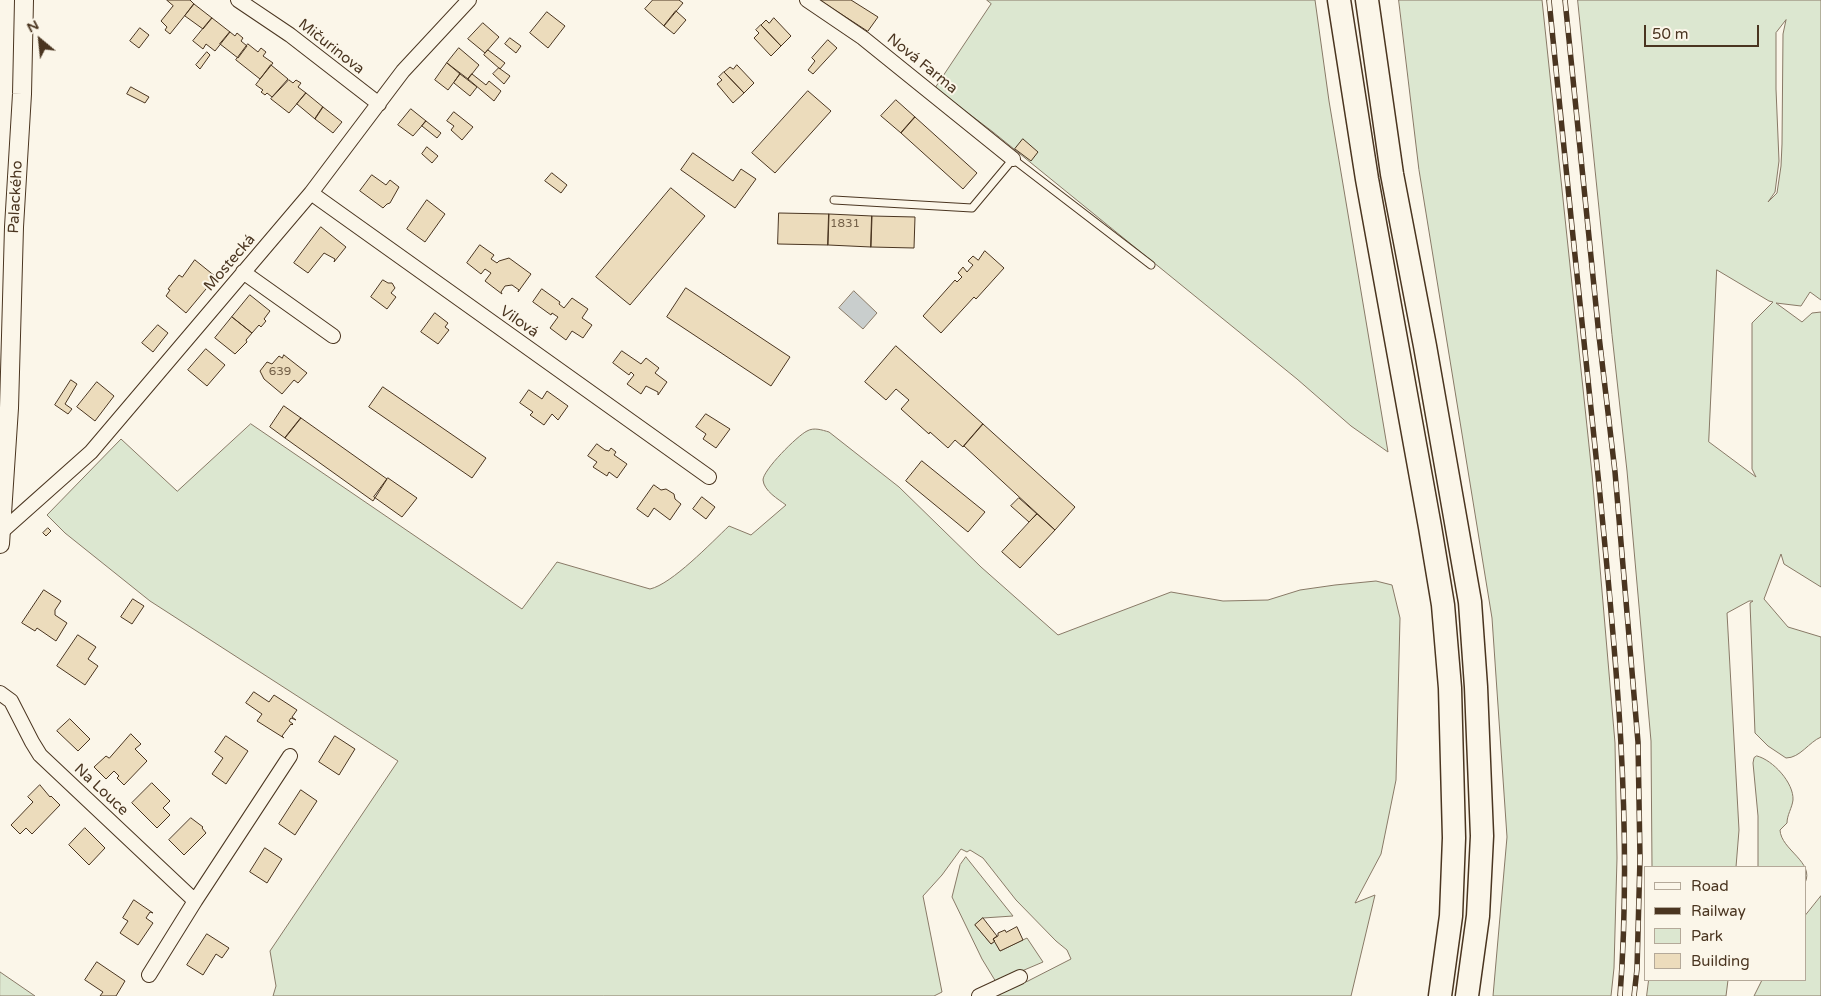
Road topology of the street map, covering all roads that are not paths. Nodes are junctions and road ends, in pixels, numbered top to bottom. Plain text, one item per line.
1 (24, 0) edge
2 (238, 0) edge
3 (469, 0) edge
4 (807, 0) edge
5 (1339, 0) edge
6 (1367, 0) edge
7 (379, 104) junction
8 (1013, 159) junction
9 (311, 193) junction
10 (834, 200) dead end
11 (1151, 265) dead end
12 (243, 272) junction
13 (333, 336) dead end
14 (709, 476) dead end
15 (0, 536) edge
16 (0, 693) edge
17 (290, 756) dead end
18 (194, 901) junction
19 (149, 974) dead end
20 (1020, 977) dead end
21 (979, 996) edge
22 (1440, 996) edge
23 (1467, 996) edge

1 - 15 street, Palackého
2 - 7 street, Mičurinova
3 - 7 street, Mostecká
4 - 8 street, Nová Farma
5 - 22 highway
6 - 23 highway
7 - 9 street, Mostecká
8 - 10 lane
8 - 11 lane, Nová Farma
9 - 12 street, Mostecká
9 - 14 street, Vilová
12 - 13 street
12 - 15 street, Mostecká
16 - 18 street, Na Louce
17 - 18 street
18 - 19 street
20 - 21 street

